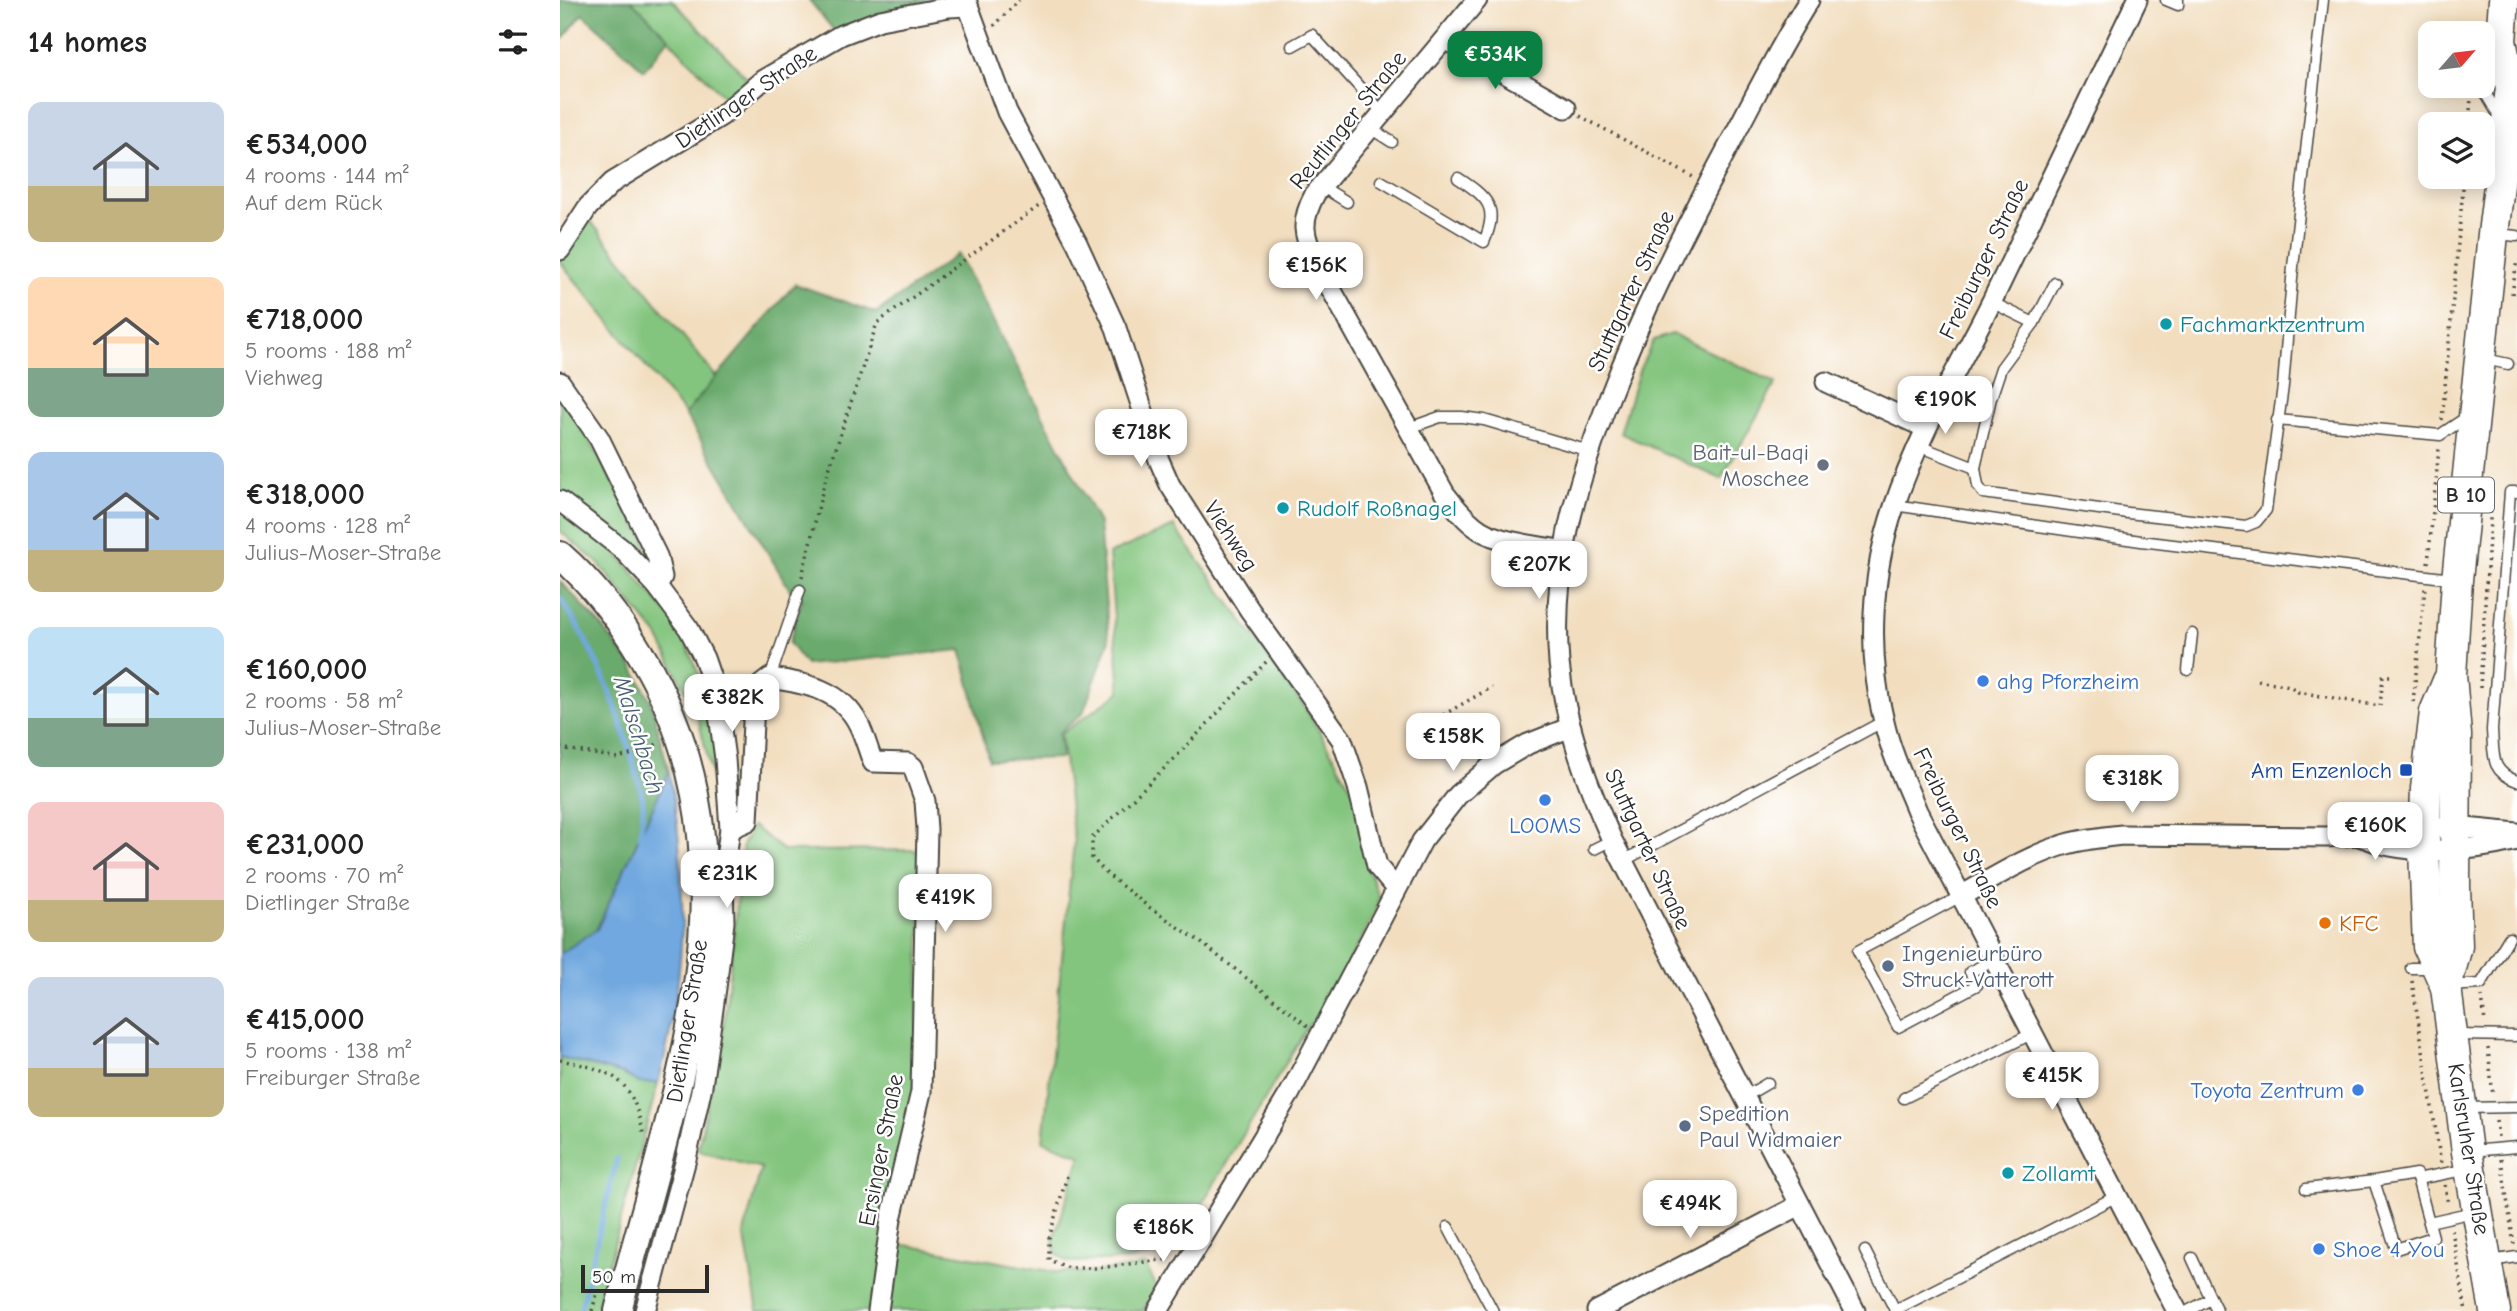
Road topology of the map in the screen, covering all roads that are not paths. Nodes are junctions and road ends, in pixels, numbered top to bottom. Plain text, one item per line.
1 (1477, 0) edge
2 (1809, 0) edge
3 (2137, 0) edge
4 (2166, 0) edge
5 (2179, 0) edge
6 (2323, 0) edge
7 (2504, 0) edge
8 (967, 3) edge
9 (1445, 39) junction
10 (1292, 46) dead end
11 (2514, 80) edge
12 (2488, 98) edge
13 (1566, 108) road end
14 (1377, 120) junction
15 (2511, 139) edge
16 (1392, 142) dead end
17 (1458, 178) dead end
18 (1381, 181) dead end
19 (1321, 186) junction
20 (1347, 201) dead end
21 (2505, 235) edge
22 (560, 250) edge
23 (2055, 283) dead end
24 (1991, 302) junction
25 (2034, 323) junction
26 (560, 382) edge
27 (1826, 382) dead end
28 (2475, 410) junction
29 (2277, 420) junction
30 (1409, 428) junction
31 (1923, 437) junction
32 (1589, 451) junction
33 (1975, 468) junction
34 (2517, 492) edge
35 (560, 501) edge
36 (1894, 505) junction
37 (1563, 551) junction
38 (560, 555) edge
39 (2457, 580) junction
40 (657, 586) junction
41 (800, 590) road end
42 (2192, 634) dead end
43 (2189, 670) dead end
44 (2451, 675) junction
45 (770, 678) junction
46 (1884, 721) junction
47 (1571, 727) junction
48 (2517, 781) edge
49 (730, 829) junction
50 (2517, 833) edge
51 (2424, 838) junction
52 (2455, 838) junction
53 (1612, 840) junction
54 (2517, 840) edge
55 (1594, 849) dead end
56 (1623, 861) junction
57 (1396, 889) junction
58 (1961, 896) junction
59 (2509, 938) dead end
60 (1994, 959) junction
61 (2431, 975) junction
62 (2033, 1032) junction
63 (2452, 1035) junction
64 (2517, 1037) edge
65 (1768, 1083) dead end
66 (1744, 1097) junction
67 (1904, 1098) dead end
68 (2517, 1107) edge
69 (2461, 1108) junction
70 (2517, 1147) edge
71 (2469, 1160) junction
72 (2417, 1179) junction
73 (2374, 1181) junction
74 (2306, 1189) dead end
75 (2117, 1196) junction
76 (1800, 1205) junction
77 (2478, 1211) junction
78 (2429, 1222) junction
79 (1448, 1227) dead end
80 (1865, 1251) dead end
81 (2517, 1257) edge
82 (2192, 1258) dead end
83 (2486, 1261) junction
84 (2210, 1298) junction
85 (618, 1311) edge
86 (645, 1311) edge
87 (878, 1311) edge
88 (1158, 1311) edge
89 (1493, 1311) edge
90 (1597, 1311) edge
91 (1855, 1311) edge
92 (2177, 1311) edge
93 (2188, 1311) edge
94 (2217, 1311) edge
95 (2495, 1311) edge

1 - 9 street, Reutlinger Straße
2 - 32 street, Stuttgarter Straße
3 - 24 street, Freiburger Straße
4 - 5 lane
6 - 29 lane
7 - 11 main road, Karlsruher Straße / B 10
8 - 22 street, Dietlinger Straße
8 - 57 street, Viehweg
9 - 13 street
9 - 14 street, Reutlinger Straße
10 - 14 lane
11 - 15 main road, Karlsruher Straße / B 10
12 - 15 lane
14 - 16 lane
14 - 19 street, Reutlinger Straße
15 - 21 main road, Karlsruher Straße / B 10
17 - 18 lane
19 - 20 lane
19 - 30 street, Reutlinger Straße
21 - 28 main road, Karlsruher Straße / B 10
23 - 25 lane
24 - 25 lane
24 - 31 street, Freiburger Straße
25 - 33 lane
26 - 40 street
27 - 31 street
28 - 29 lane
28 - 39 main road, Karlsruher Straße / B 10
29 - 33 lane
30 - 32 lane
30 - 37 street, Reutlinger Straße
31 - 33 lane
31 - 36 street, Freiburger Straße
32 - 37 street, Stuttgarter Straße
34 - 48 lane
35 - 40 street, Dietlinger Straße
36 - 39 lane
36 - 46 street, Freiburger Straße
37 - 47 street, Stuttgarter Straße
38 - 85 main road, Dietlinger Straße
39 - 44 main road, Karlsruher Straße / B 10
40 - 49 street, Dietlinger Straße
41 - 45 lane
42 - 43 lane
44 - 51 main road, Karlsruher Straße / B 10
44 - 52 main road, Karlsruher Straße / B 10
45 - 49 street
45 - 87 street, Ersinger Straße
46 - 56 lane
46 - 58 street, Freiburger Straße
47 - 53 street, Stuttgarter Straße
47 - 57 street
49 - 86 street, Dietlinger Straße
50 - 52 street
51 - 52 street
51 - 58 street
51 - 61 main road, Karlsruher Straße / B 10
52 - 54 street
52 - 61 main road, Karlsruher Straße / B 10
53 - 55 lane
53 - 56 street, Stuttgarter Straße
56 - 66 street, Stuttgarter Straße
57 - 88 street
58 - 60 street, Freiburger Straße
58 - 60 lane
59 - 61 lane
60 - 62 street, Freiburger Straße
61 - 63 main road, Karlsruher Straße / B 10
62 - 67 lane
62 - 75 street, Freiburger Straße
63 - 64 lane
63 - 69 main road, Karlsruher Straße / B 10
65 - 66 lane
66 - 76 street, Stuttgarter Straße
68 - 69 lane
69 - 71 main road, Karlsruher Straße / B 10
70 - 71 lane
71 - 72 lane
71 - 77 main road, Karlsruher Straße / B 10
72 - 73 lane
72 - 78 lane
73 - 74 lane
73 - 78 lane
75 - 80 lane
75 - 92 street, Freiburger Straße
76 - 90 street
76 - 91 street, Stuttgarter Straße
77 - 78 lane
77 - 83 main road, Karlsruher Straße / B 10
79 - 89 lane
81 - 83 lane
82 - 84 lane
83 - 95 main road, Karlsruher Straße / B 10
84 - 93 lane
84 - 94 lane

